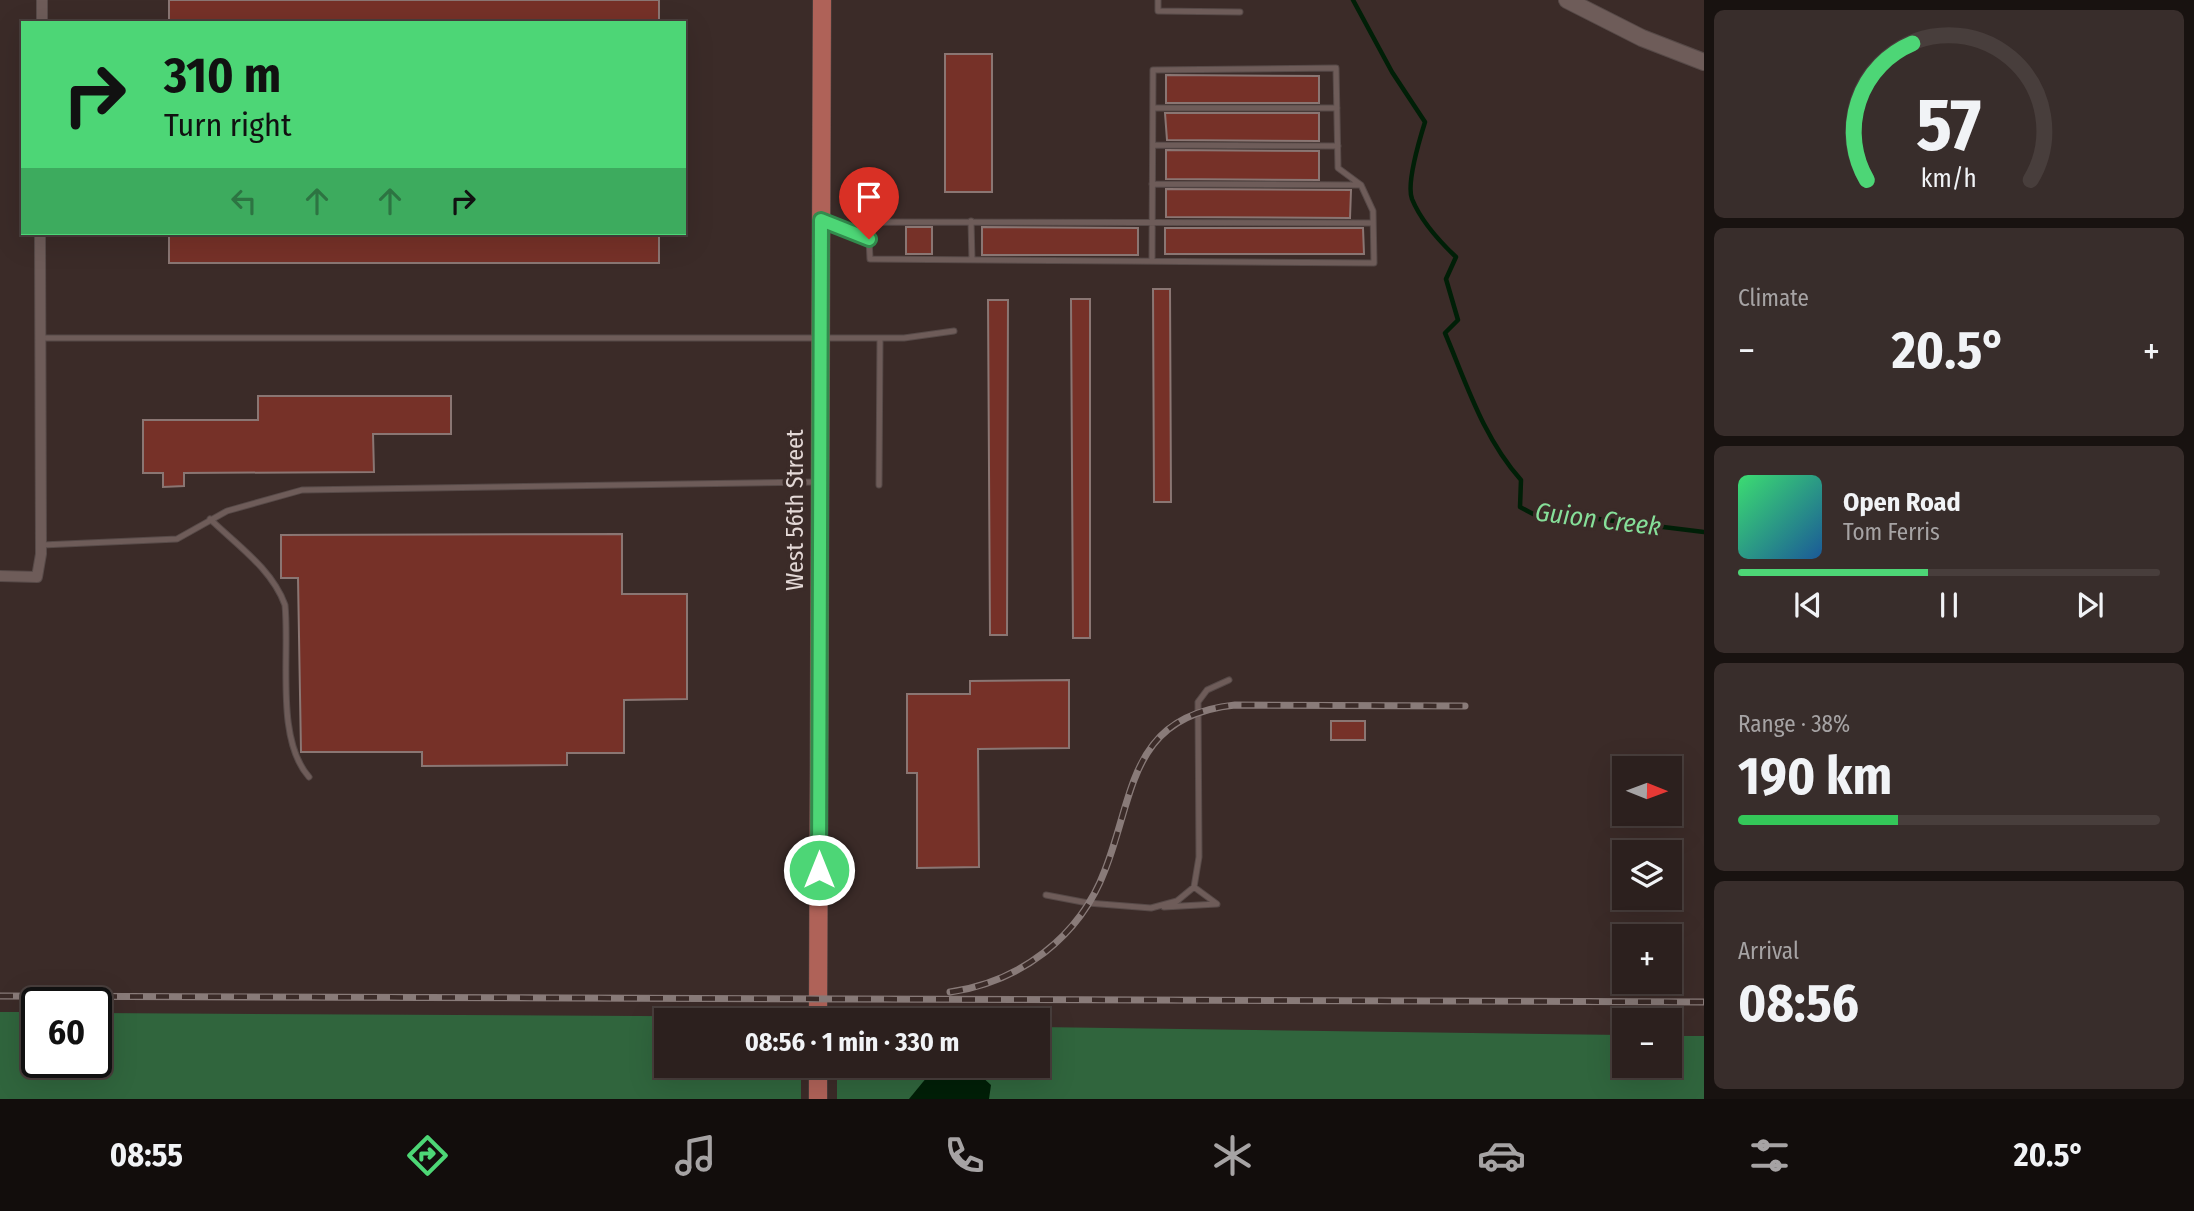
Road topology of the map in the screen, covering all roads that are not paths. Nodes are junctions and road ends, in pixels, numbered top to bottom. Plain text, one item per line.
1 (42, 0) edge
2 (822, 0) edge
3 (1158, 0) edge
4 (1567, 0) edge
5 (1240, 12) dead end
6 (42, 21) edge
7 (1704, 62) edge
8 (1153, 108) junction
9 (1337, 108) junction
10 (1153, 145) junction
11 (1338, 146) junction
12 (1152, 184) junction
13 (1361, 185) junction
14 (821, 220) junction
15 (971, 221) junction
16 (1152, 221) junction
17 (1373, 223) junction
18 (40, 235) edge
19 (869, 239) junction
20 (972, 260) junction
21 (1152, 261) junction
22 (954, 331) dead end
23 (41, 338) junction
24 (819, 339) junction
25 (880, 339) junction
26 (819, 482) junction
27 (880, 485) dead end
28 (210, 519) junction
29 (41, 545) junction
30 (0, 576) edge
31 (1229, 680) dead end
32 (309, 777) dead end
33 (1194, 887) junction
34 (1046, 895) dead end
35 (1151, 908) junction
36 (818, 1008) edge
37 (818, 1078) edge
38 (818, 1099) edge

1 - 6 street
2 - 14 main road, West 56th Street
3 - 5 lane
4 - 7 street
8 - 9 lane
8 - 9 lane
8 - 10 lane
9 - 11 lane
10 - 11 lane
10 - 12 lane
11 - 13 lane
12 - 13 lane
12 - 16 lane
13 - 17 lane
14 - 19 lane
14 - 24 main road, West 56th Street
15 - 16 lane
15 - 19 lane
15 - 20 lane
16 - 17 lane
16 - 21 lane
17 - 21 lane
18 - 23 street
19 - 20 lane
20 - 21 lane
22 - 25 lane
23 - 24 lane
23 - 29 street
24 - 25 lane
24 - 26 main road, West 56th Street
25 - 27 lane
26 - 28 lane
26 - 36 main road, West 56th Street
28 - 29 lane
28 - 32 lane
29 - 30 street
31 - 33 lane
33 - 35 lane
33 - 35 lane
34 - 35 lane
37 - 38 main road

